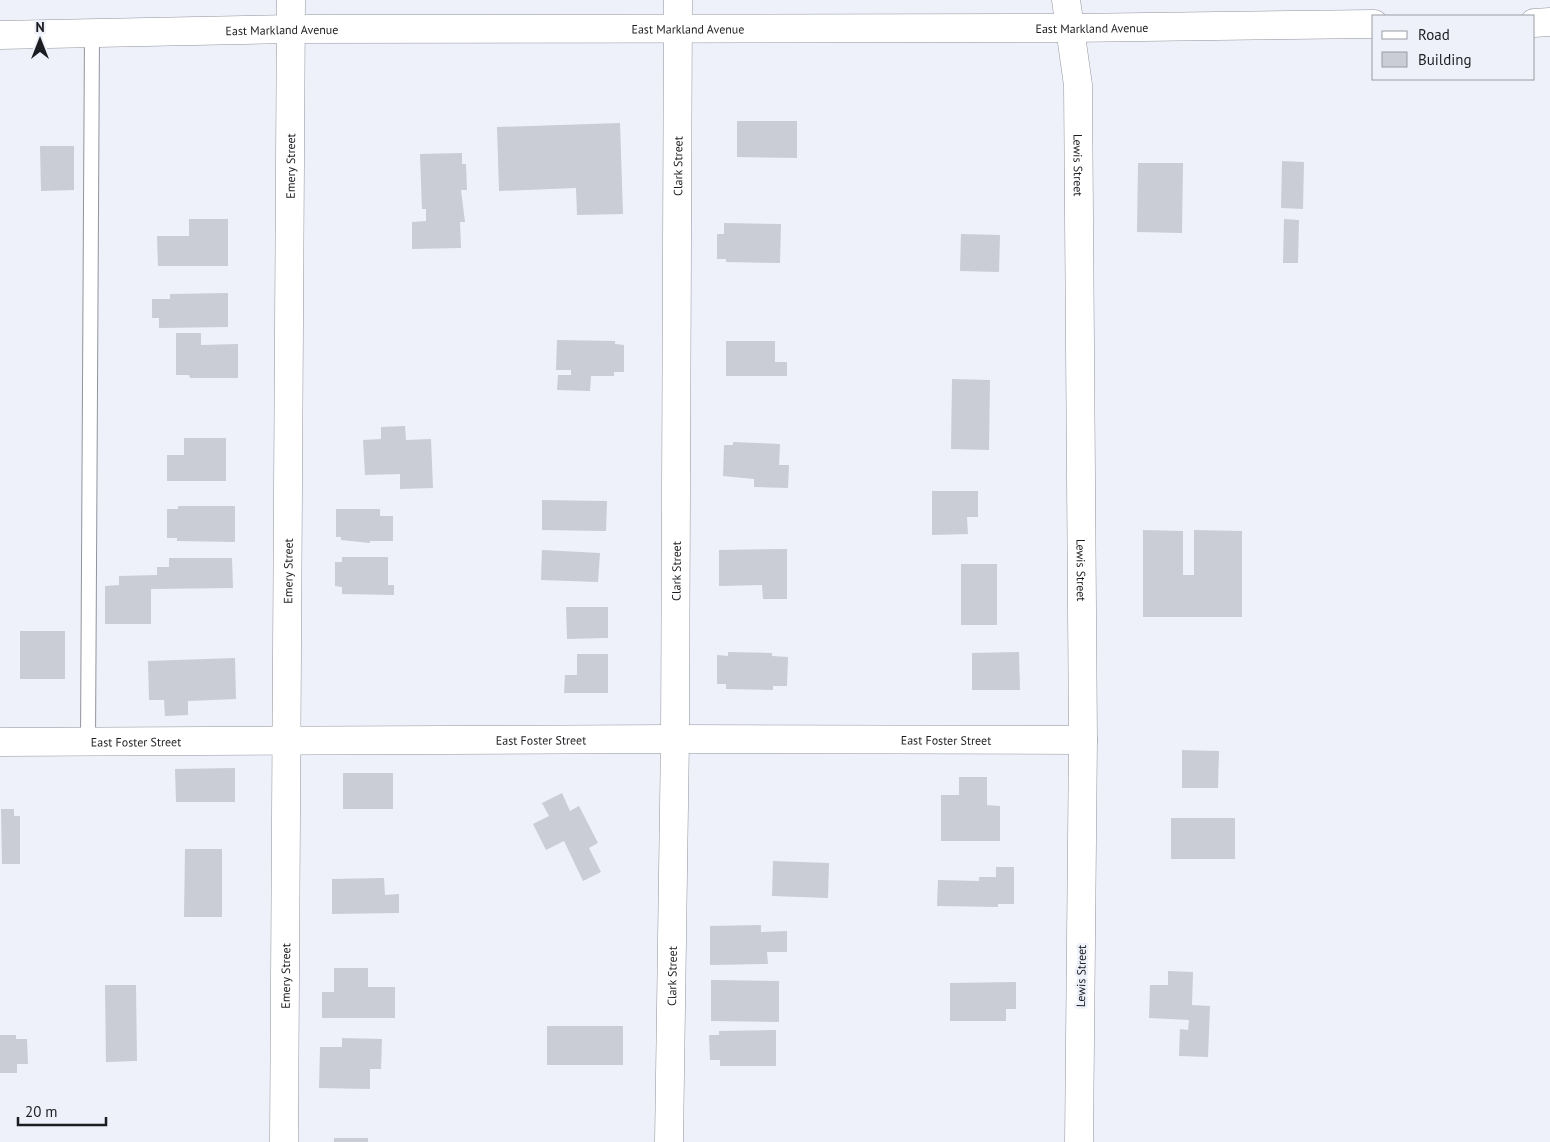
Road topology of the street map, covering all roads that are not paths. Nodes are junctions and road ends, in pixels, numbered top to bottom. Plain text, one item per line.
1 (292, 0) edge
2 (678, 0) edge
3 (1066, 0) edge
4 (1535, 22) edge
5 (1550, 22) edge
6 (1372, 24) edge
7 (1071, 28) junction
8 (291, 29) junction
9 (678, 30) junction
10 (92, 31) junction
11 (0, 35) edge
12 (675, 739) junction
13 (287, 740) junction
14 (1083, 740) junction
15 (0, 742) edge
16 (88, 742) junction
17 (284, 1142) edge
18 (669, 1142) edge
19 (1079, 1142) edge

1 - 8 street, Emery Street
2 - 9 street, Clark Street
3 - 7 street, Lewis Street
4 - 5 street
6 - 7 street, East Markland Avenue
7 - 9 street, East Markland Avenue
7 - 14 street, Lewis Street
8 - 9 street, East Markland Avenue
8 - 10 street, East Markland Avenue
8 - 13 street, Emery Street
9 - 12 street, Clark Street
10 - 11 street, East Markland Avenue
10 - 16 lane
12 - 13 street, East Foster Street
12 - 14 street, East Foster Street
12 - 18 street, Clark Street
13 - 16 street, East Foster Street
13 - 17 street, Emery Street
14 - 19 street, Lewis Street
15 - 16 street, East Foster Street

